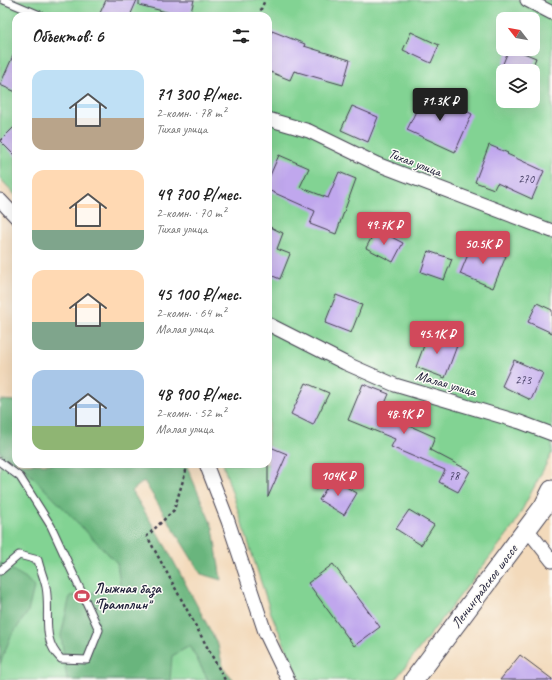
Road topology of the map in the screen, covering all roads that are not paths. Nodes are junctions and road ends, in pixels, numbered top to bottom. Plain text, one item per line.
1 (4, 0) edge
2 (527, 0) edge
3 (32, 12) edge
4 (552, 13) edge
5 (272, 120) edge
6 (0, 200) edge
7 (12, 213) edge
8 (552, 231) edge
9 (272, 326) edge
10 (552, 434) edge
11 (0, 462) edge
12 (208, 468) edge
13 (552, 490) edge
14 (526, 529) junction
15 (552, 562) edge
16 (0, 571) edge
17 (288, 680) edge
18 (414, 680) edge

1 - 3 lane
2 - 4 street
5 - 8 street, Тихая улица
6 - 7 street
9 - 10 street, Малая улица
11 - 16 lane
12 - 17 street
13 - 14 main road, Ленинградское шоссе
14 - 15 street
14 - 18 main road, Ленинградское шоссе

